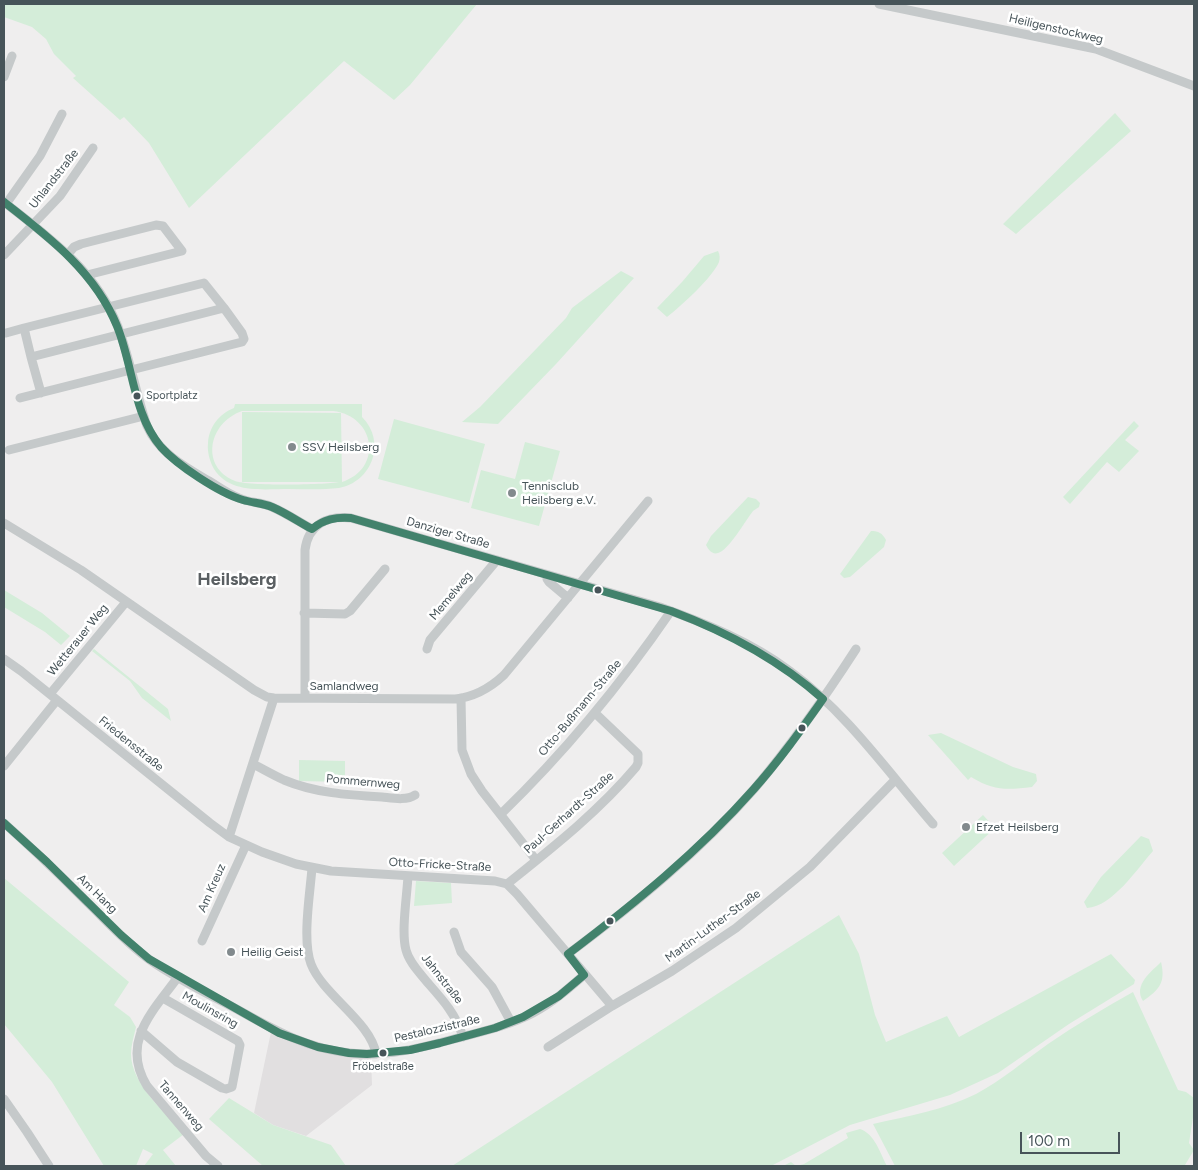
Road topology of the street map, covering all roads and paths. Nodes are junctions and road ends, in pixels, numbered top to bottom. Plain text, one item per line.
1 (879, 4) edge
2 (12, 56) dead end
3 (4, 77) edge
4 (1194, 86) edge
5 (62, 114) dead end
6 (93, 148) dead end
7 (5, 203) edge
8 (33, 225) junction
9 (68, 254) junction
10 (4, 255) edge
11 (87, 275) junction
12 (108, 307) junction
13 (224, 308) junction
14 (24, 328) junction
15 (6, 333) dead end
16 (121, 335) junction
17 (31, 357) junction
18 (131, 370) junction
19 (41, 393) junction
20 (20, 398) dead end
21 (144, 416) junction
22 (9, 450) dead end
23 (648, 501) dead end
24 (4, 523) edge
25 (312, 529) junction
26 (497, 560) junction
27 (385, 569) dead end
28 (548, 575) junction
29 (580, 584) junction
30 (568, 598) junction
31 (126, 602) junction
32 (671, 611) junction
33 (304, 613) junction
34 (856, 649) dead end
35 (427, 650) dead end
36 (4, 659) edge
37 (53, 697) junction
38 (274, 698) junction
39 (305, 698) junction
40 (461, 698) junction
41 (823, 699) junction
42 (595, 713) junction
43 (253, 764) junction
44 (4, 766) edge
45 (895, 780) junction
46 (415, 795) dead end
47 (500, 814) junction
48 (4, 823) edge
49 (933, 824) dead end
50 (229, 836) junction
51 (246, 845) junction
52 (536, 860) junction
53 (312, 868) junction
54 (408, 876) junction
55 (506, 884) junction
56 (454, 932) dead end
57 (202, 942) dead end
58 (568, 954) junction
59 (584, 975) junction
60 (178, 977) junction
61 (163, 998) junction
62 (612, 1006) junction
63 (511, 1022) junction
64 (141, 1031) junction
65 (463, 1037) junction
66 (548, 1047) dead end
67 (376, 1054) junction
68 (5, 1103) edge
69 (49, 1166) edge
70 (218, 1166) edge

1 - 4 street, Heiligenstockweg
2 - 3 street
5 - 7 street
6 - 8 street, Uhlandstraße
7 - 8 street
8 - 9 street
8 - 10 street, Uhlandstraße
9 - 11 street
9 - 11 street
11 - 12 street
12 - 13 street
12 - 14 street
12 - 16 street
13 - 16 street
13 - 18 street
14 - 15 street
14 - 17 street
16 - 17 street
16 - 18 street
17 - 19 street
18 - 19 street
18 - 21 street
19 - 20 street
21 - 22 street
21 - 25 street
23 - 29 street, Samlandweg
24 - 31 street, Samlandweg
25 - 26 street, Danziger Straße
25 - 33 street
26 - 28 street, Danziger Straße
26 - 35 street, Memelweg
27 - 33 street
28 - 29 street, Danziger Straße
28 - 30 street
29 - 30 street, Samlandweg
29 - 32 street, Danziger Straße
30 - 40 street, Samlandweg
31 - 37 street, Wetterauer Weg
31 - 38 street, Samlandweg
32 - 41 street, Danziger Straße
32 - 42 street, Otto-Bußmann-Straße
33 - 39 street
34 - 41 street
36 - 37 street, Friedensstraße
37 - 44 street, Wetterauer Weg
37 - 50 street, Friedensstraße
38 - 39 street, Samlandweg
38 - 43 street
39 - 40 street, Samlandweg
40 - 47 street
41 - 45 street, Danziger Straße
41 - 58 street
42 - 47 street, Otto-Bußmann-Straße
42 - 52 street, Paul-Gerhardt-Straße
43 - 46 street, Pommernweg
43 - 50 street
45 - 49 street, Danziger Straße
45 - 62 street, Martin-Luther-Straße
47 - 52 street
48 - 60 street, Am Hang
50 - 51 street, Friedensstraße
51 - 53 street, Otto-Fricke-Straße
51 - 57 street, Am Kreuz
52 - 55 street, Paul-Gerhardt-Straße
53 - 54 street, Otto-Fricke-Straße
53 - 67 street
54 - 55 street, Otto-Fricke-Straße
54 - 65 street, Jahnstraße
55 - 58 street, Otto-Fricke-Straße
56 - 63 street
58 - 59 street, Otto-Fricke-Straße
59 - 62 street, Otto-Fricke-Straße
59 - 63 street, Pestalozzistraße
60 - 61 street, Tannenweg
60 - 67 street, Pestalozzistraße
61 - 64 street, Tannenweg
61 - 64 street, Moulinsring
62 - 66 street, Martin-Luther-Straße
63 - 65 street, Pestalozzistraße
64 - 70 street, Tannenweg
65 - 67 street, Pestalozzistraße
68 - 69 street

